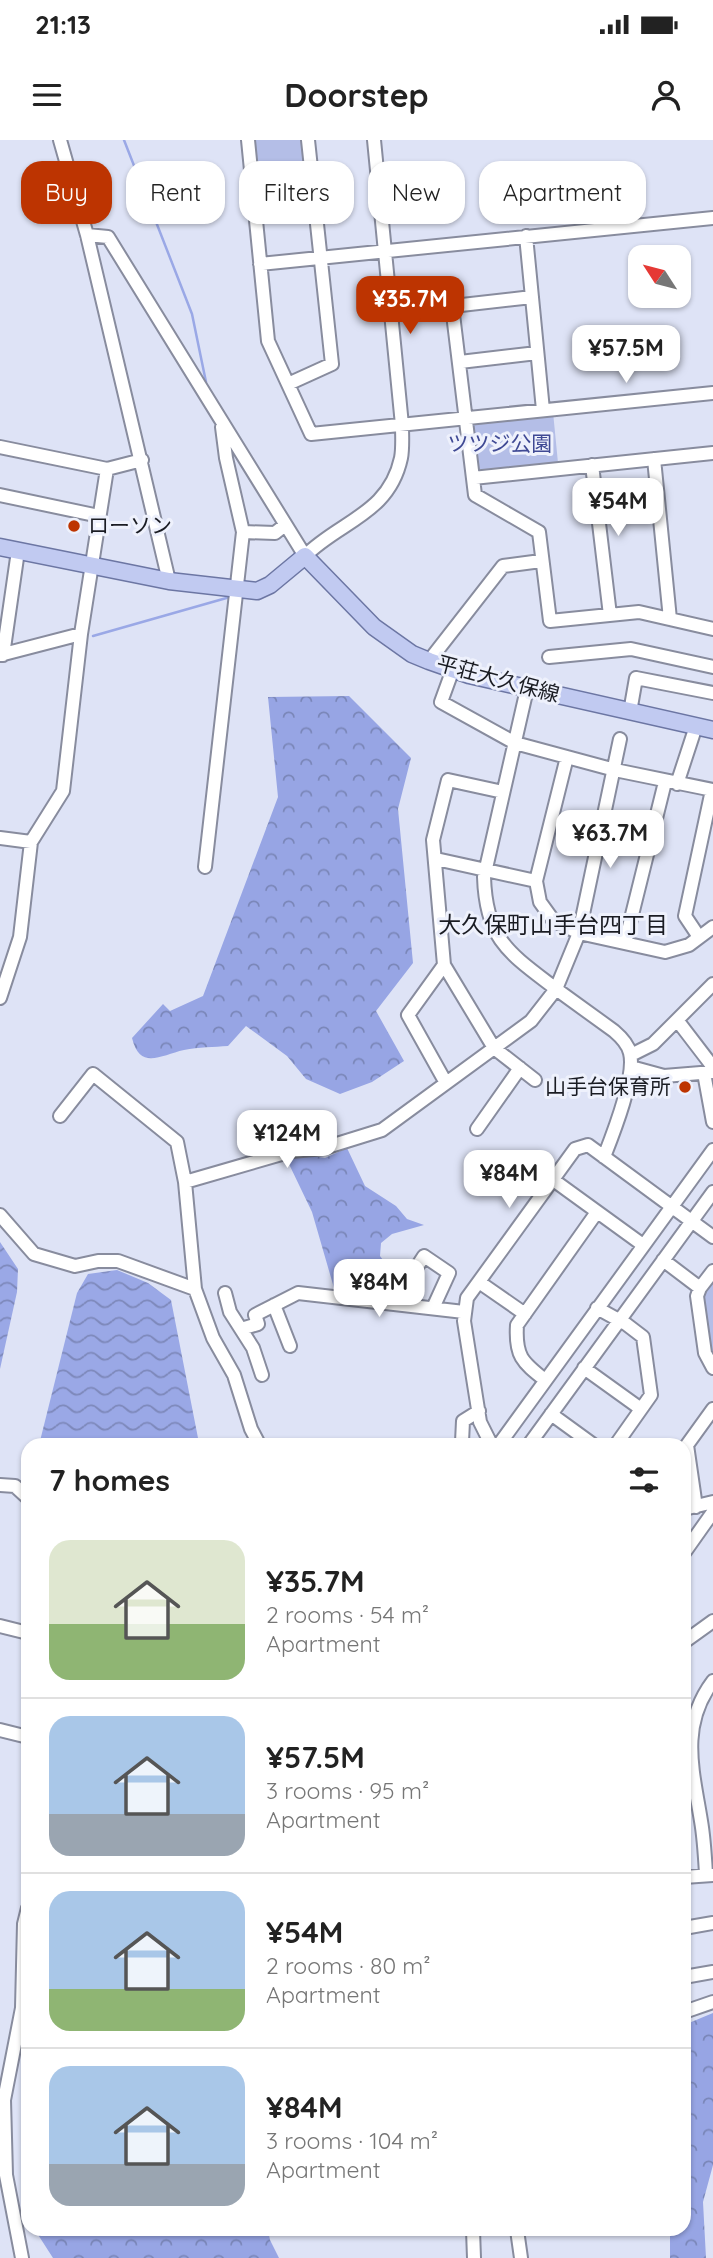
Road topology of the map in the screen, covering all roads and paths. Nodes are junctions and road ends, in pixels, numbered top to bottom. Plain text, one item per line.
1 (60, 140) edge
2 (248, 140) edge
3 (308, 140) edge
4 (374, 140) edge
5 (713, 218) edge
6 (87, 235) junction
7 (526, 236) junction
8 (385, 250) junction
9 (320, 258) junction
10 (260, 264) junction
11 (532, 297) junction
12 (452, 306) junction
13 (391, 313) junction
14 (537, 352) junction
15 (460, 362) junction
16 (288, 384) junction
17 (713, 393) edge
18 (543, 410) junction
19 (467, 417) junction
20 (222, 421) junction
21 (402, 425) junction
22 (0, 447) edge
23 (713, 453) edge
24 (654, 459) junction
25 (713, 459) edge
26 (142, 460) junction
27 (593, 465) junction
28 (107, 469) junction
29 (473, 478) junction
30 (0, 495) edge
31 (99, 516) junction
32 (285, 525) junction
33 (243, 532) junction
34 (0, 547) edge
35 (18, 551) junction
36 (305, 556) junction
37 (541, 561) junction
38 (91, 566) junction
39 (169, 580) junction
40 (235, 590) junction
41 (610, 615) junction
42 (670, 619) junction
43 (713, 629) edge
44 (81, 634) junction
45 (1, 655) edge
46 (550, 656) dead end
47 (429, 662) junction
48 (713, 667) edge
49 (453, 669) junction
50 (527, 689) junction
51 (713, 693) edge
52 (630, 712) junction
53 (696, 726) junction
54 (713, 730) edge
55 (620, 739) dead end
56 (515, 743) junction
57 (567, 757) junction
58 (615, 770) junction
59 (671, 783) junction
60 (713, 790) edge
61 (503, 792) junction
62 (0, 838) edge
63 (31, 842) junction
64 (436, 859) junction
65 (205, 867) dead end
66 (485, 869) junction
67 (536, 881) junction
68 (713, 927) edge
69 (579, 933) junction
70 (699, 937) junction
71 (625, 943) junction
72 (444, 965) junction
73 (711, 988) edge
74 (556, 989) junction
75 (0, 998) edge
76 (677, 1020) junction
77 (494, 1048) junction
78 (631, 1061) junction
79 (520, 1068) junction
80 (710, 1071) edge
81 (535, 1080) dead end
82 (446, 1083) junction
83 (60, 1116) dead end
84 (713, 1122) edge
85 (477, 1129) dead end
86 (713, 1150) edge
87 (604, 1157) junction
88 (552, 1179) junction
89 (185, 1182) junction
90 (713, 1192) edge
91 (671, 1206) junction
92 (597, 1212) junction
93 (0, 1215) edge
94 (691, 1221) junction
95 (713, 1237) edge
96 (643, 1245) junction
97 (663, 1260) junction
98 (713, 1271) edge
99 (479, 1282) junction
100 (700, 1288) junction
101 (195, 1289) junction
102 (225, 1293) dead end
103 (398, 1304) junction
104 (274, 1305) junction
105 (433, 1308) junction
106 (597, 1308) junction
107 (464, 1311) junction
108 (525, 1314) junction
109 (618, 1321) junction
110 (241, 1329) junction
111 (290, 1346) dead end
112 (584, 1368) junction
113 (713, 1368) edge
114 (262, 1375) dead end
115 (545, 1380) junction
116 (641, 1409) junction
117 (713, 1409) edge
118 (479, 1411) junction
119 (551, 1414) junction
120 (256, 1438) edge
121 (462, 1438) edge
122 (488, 1438) edge
123 (504, 1438) edge
124 (534, 1438) edge
125 (584, 1438) edge
126 (621, 1438) edge
127 (691, 1439) edge
128 (0, 1485) edge
129 (21, 1491) edge
130 (713, 1502) edge
131 (691, 1508) edge
132 (713, 1513) edge
133 (691, 1543) edge
134 (713, 1621) edge
135 (0, 1626) edge
136 (21, 1631) edge
137 (691, 1637) edge
138 (713, 1681) edge
139 (691, 1719) edge
140 (0, 1730) edge
141 (21, 1735) edge
142 (691, 1758) edge
143 (710, 1875) edge
144 (691, 1876) edge
145 (713, 1923) edge
146 (691, 1927) edge
147 (713, 1972) edge
148 (691, 1976) edge
149 (713, 2002) edge
150 (691, 2010) edge
151 (21, 2013) edge
152 (473, 2236) edge
153 (518, 2236) edge
154 (22, 2258) edge
155 (474, 2258) edge
156 (521, 2258) edge

1 - 6 street
2 - 10 street
3 - 9 street
4 - 8 street
5 - 7 street
6 - 20 street
6 - 26 street
7 - 8 street
7 - 11 street
8 - 9 street
8 - 13 street
9 - 10 street
9 - 16 street
10 - 16 street
11 - 12 street
11 - 14 street
12 - 13 street
12 - 15 street
13 - 21 street
14 - 15 street
14 - 18 street
15 - 19 street
16 - 21 street
17 - 18 street
18 - 19 street
19 - 21 street
19 - 29 street
20 - 32 street
20 - 33 street
21 - 36 street
22 - 28 street
23 - 24 street
23 - 25 street
24 - 27 street
24 - 42 street
26 - 28 street
26 - 39 street
27 - 29 street
27 - 41 street
28 - 31 street
29 - 37 street
30 - 31 street
31 - 38 street
32 - 33 street
32 - 36 street
33 - 40 street
34 - 35 main road
35 - 38 main road
35 - 45 street
36 - 40 main road
36 - 47 main road, 平荘大久保線
37 - 41 street
37 - 47 street
38 - 39 main road
38 - 44 street
39 - 40 main road
40 - 65 street
41 - 42 street
42 - 43 street
44 - 45 street
44 - 63 street
46 - 48 street
47 - 49 main road, 平荘大久保線
49 - 50 main road, 平荘大久保線
49 - 56 street
50 - 52 main road, 平荘大久保線
50 - 56 street
51 - 52 street
52 - 53 main road, 平荘大久保線
53 - 54 main road, 平荘大久保線
53 - 59 street
55 - 58 street
56 - 57 street
56 - 61 street
57 - 58 street
57 - 67 street
58 - 59 street
58 - 69 street
59 - 60 street
59 - 71 street
60 - 70 street
61 - 64 street
61 - 66 street
62 - 63 street
63 - 75 street
64 - 66 street
64 - 72 street
66 - 67 street
66 - 74 street
67 - 69 street
68 - 70 street
69 - 71 street
69 - 74 street
70 - 71 street
72 - 77 street
72 - 82 street
73 - 76 street
74 - 77 street
74 - 78 street
76 - 78 street
76 - 80 street
77 - 79 street
77 - 82 street
78 - 80 street
78 - 87 street
79 - 81 street
79 - 85 street
80 - 84 street
82 - 89 street
83 - 89 street
86 - 91 street
87 - 88 street
87 - 91 street
88 - 92 street
88 - 99 street
89 - 101 street
90 - 94 street
91 - 94 street
91 - 96 street
92 - 96 street
92 - 108 street
93 - 101 street
94 - 95 street
94 - 97 street
96 - 106 street
97 - 100 street
97 - 109 street
98 - 100 street
99 - 107 street
99 - 108 street
100 - 113 street
101 - 120 street
102 - 110 street
103 - 104 street
103 - 105 street
103 - 105 street
104 - 110 street
104 - 111 street
105 - 107 street
106 - 109 street
106 - 115 street
107 - 118 street
108 - 115 street
109 - 112 street
109 - 116 street
110 - 114 street
112 - 116 street
112 - 119 street
115 - 123 street
116 - 126 street
117 - 127 street
118 - 121 street
118 - 122 street
119 - 124 street
119 - 125 street
128 - 129 street
130 - 131 street
132 - 133 street
134 - 137 street
135 - 136 street
138 - 139 street
140 - 141 street
142 - 143 street
143 - 144 street
145 - 146 street
147 - 148 street
149 - 150 street
151 - 154 street
152 - 155 street
153 - 156 street

